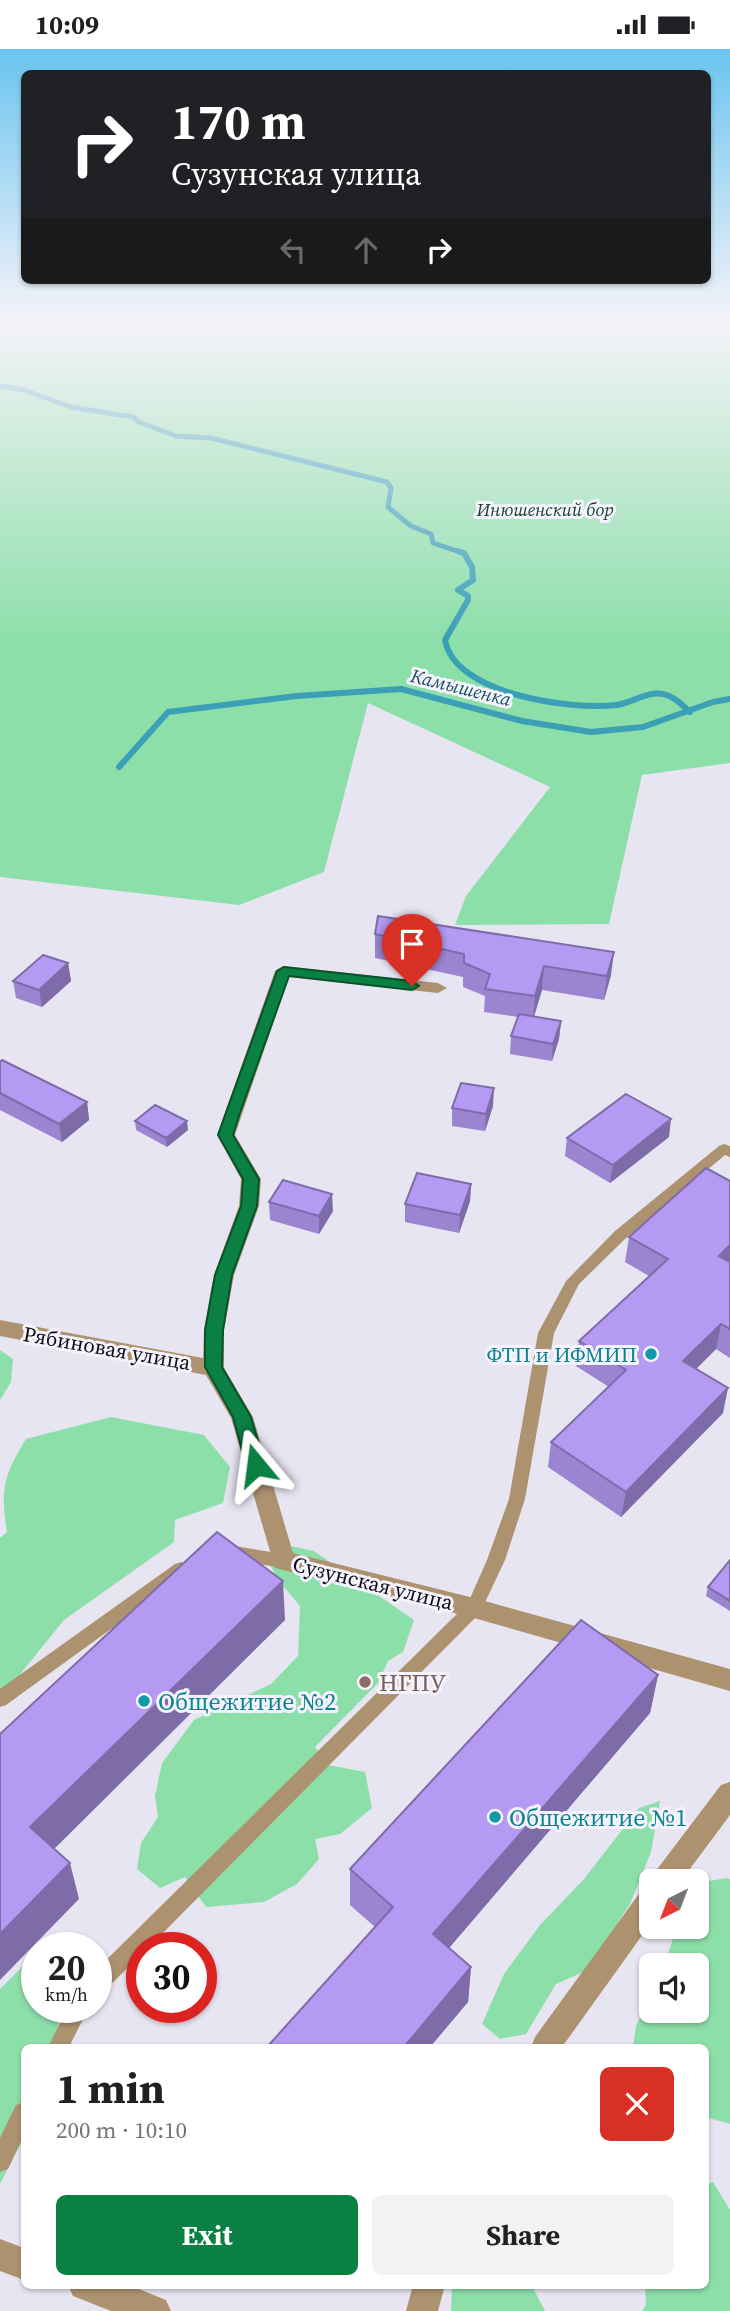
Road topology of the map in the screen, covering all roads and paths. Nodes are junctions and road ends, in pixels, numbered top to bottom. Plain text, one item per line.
1 (438, 988) dead end
2 (730, 1152) edge
3 (0, 1328) edge
4 (214, 1367) junction
5 (283, 1561) junction
6 (474, 1608) junction
7 (730, 1680) edge
8 (0, 1699) edge
9 (730, 1794) edge
10 (674, 1869) edge
11 (639, 1918) edge
12 (112, 1969) edge
13 (71, 2023) edge
14 (60, 2044) edge
15 (547, 2044) edge
16 (21, 2119) edge
17 (0, 2161) edge
18 (0, 2255) edge
19 (21, 2263) edge
20 (95, 2289) edge
21 (428, 2289) edge
22 (155, 2311) edge
23 (422, 2311) edge

1 - 4 street, Сузунская улица
2 - 6 lane
3 - 4 street, Рябиновая улица
4 - 5 street, Сузунская улица
5 - 6 street, Сузунская улица
5 - 8 lane
6 - 7 street, Сузунская улица
6 - 12 lane
9 - 10 street
11 - 15 street
13 - 14 lane
16 - 17 lane
18 - 19 street
20 - 22 street
21 - 23 street

